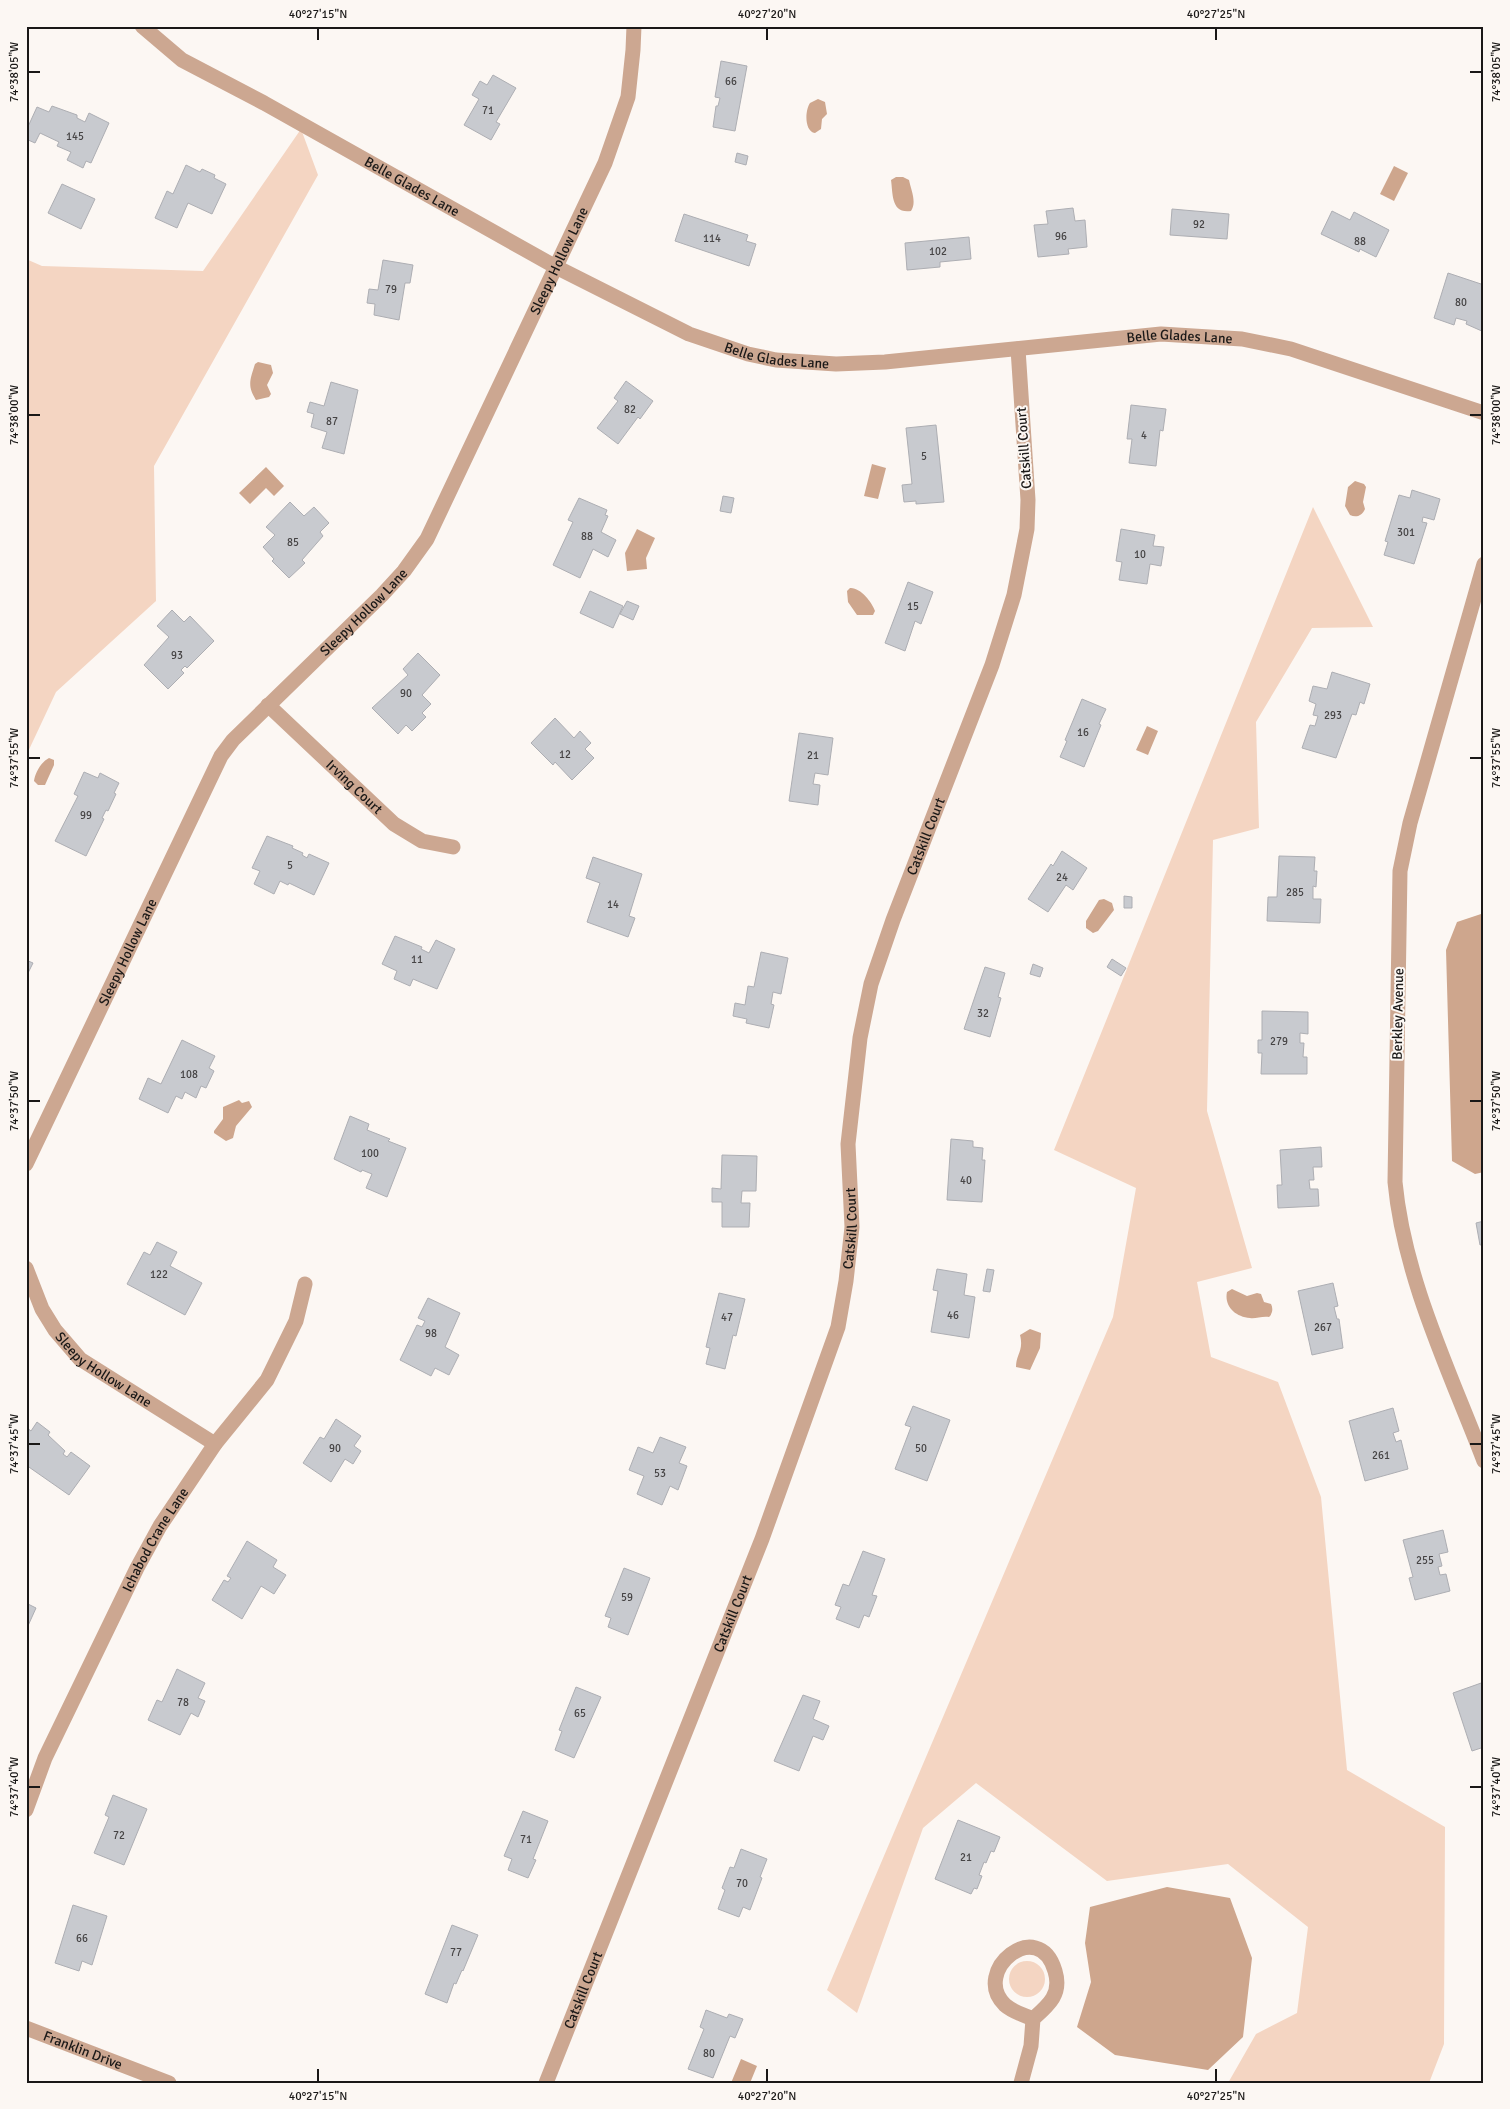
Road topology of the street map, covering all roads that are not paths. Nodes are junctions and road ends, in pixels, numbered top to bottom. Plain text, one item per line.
1 (142, 26) edge
2 (634, 26) edge
3 (556, 267) junction
4 (1018, 349) junction
5 (1484, 413) edge
6 (1484, 564) edge
7 (268, 706) junction
8 (453, 847) dead end
9 (26, 1164) edge
10 (26, 1268) edge
11 (305, 1284) dead end
12 (214, 1444) junction
13 (1484, 1461) edge
14 (26, 1810) edge
15 (1033, 2019) junction
16 (26, 2028) edge
17 (169, 2083) edge
18 (546, 2083) edge
19 (1021, 2083) edge

1 - 3 street, Belle Glades Lane
2 - 3 street, Sleepy Hollow Lane
3 - 4 street, Belle Glades Lane
3 - 7 street, Sleepy Hollow Lane
4 - 5 street, Belle Glades Lane
4 - 18 street, Catskill Court
6 - 13 street, Berkley Avenue
7 - 8 street, Irving Court
7 - 9 street, Sleepy Hollow Lane
10 - 12 street, Sleepy Hollow Lane
11 - 12 street, Ichabod Crane Lane
12 - 14 street, Ichabod Crane Lane
15 - 15 street
15 - 19 street
16 - 17 street, Franklin Drive

